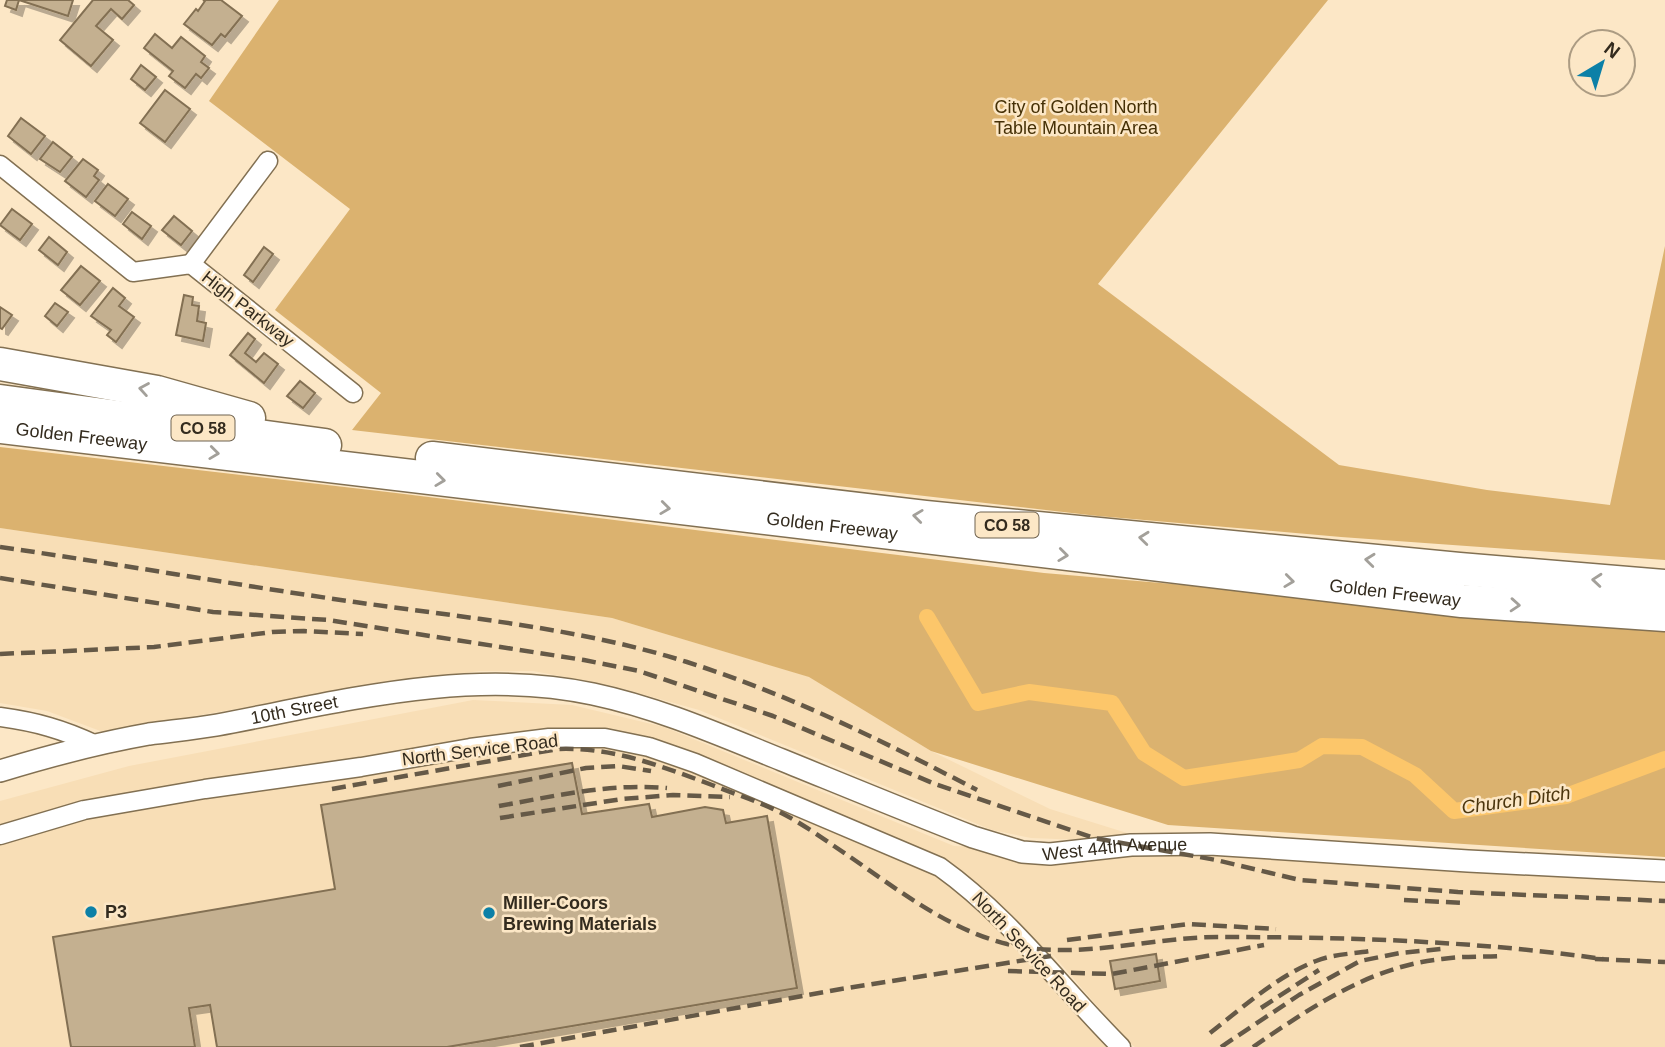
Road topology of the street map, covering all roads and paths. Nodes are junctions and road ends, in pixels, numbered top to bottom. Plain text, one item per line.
1 (268, 161) dead end
2 (0, 165) edge
3 (191, 264) junction
4 (0, 364) edge
5 (353, 393) dead end
6 (0, 401) edge
7 (0, 427) edge
8 (351, 449) junction
9 (1665, 586) edge
10 (1665, 615) edge
11 (593, 694) joint
12 (0, 717) edge
13 (96, 745) junction
14 (0, 771) edge
15 (0, 835) edge
16 (1665, 871) edge
17 (1121, 1047) edge

1 - 3 street
2 - 3 street, High Parkway
3 - 5 street, High Parkway
8 -> 4 highway
6 - 8 highway, Golden Freeway / CO 58
7 -> 10 highway, Golden Freeway / CO 58
9 -> 8 highway, Golden Freeway / CO 58
11 - 13 street, 10th Street
11 - 16 street, West 44th Avenue
12 - 13 street
13 - 14 street, 10th Street
15 - 17 street, North Service Road

